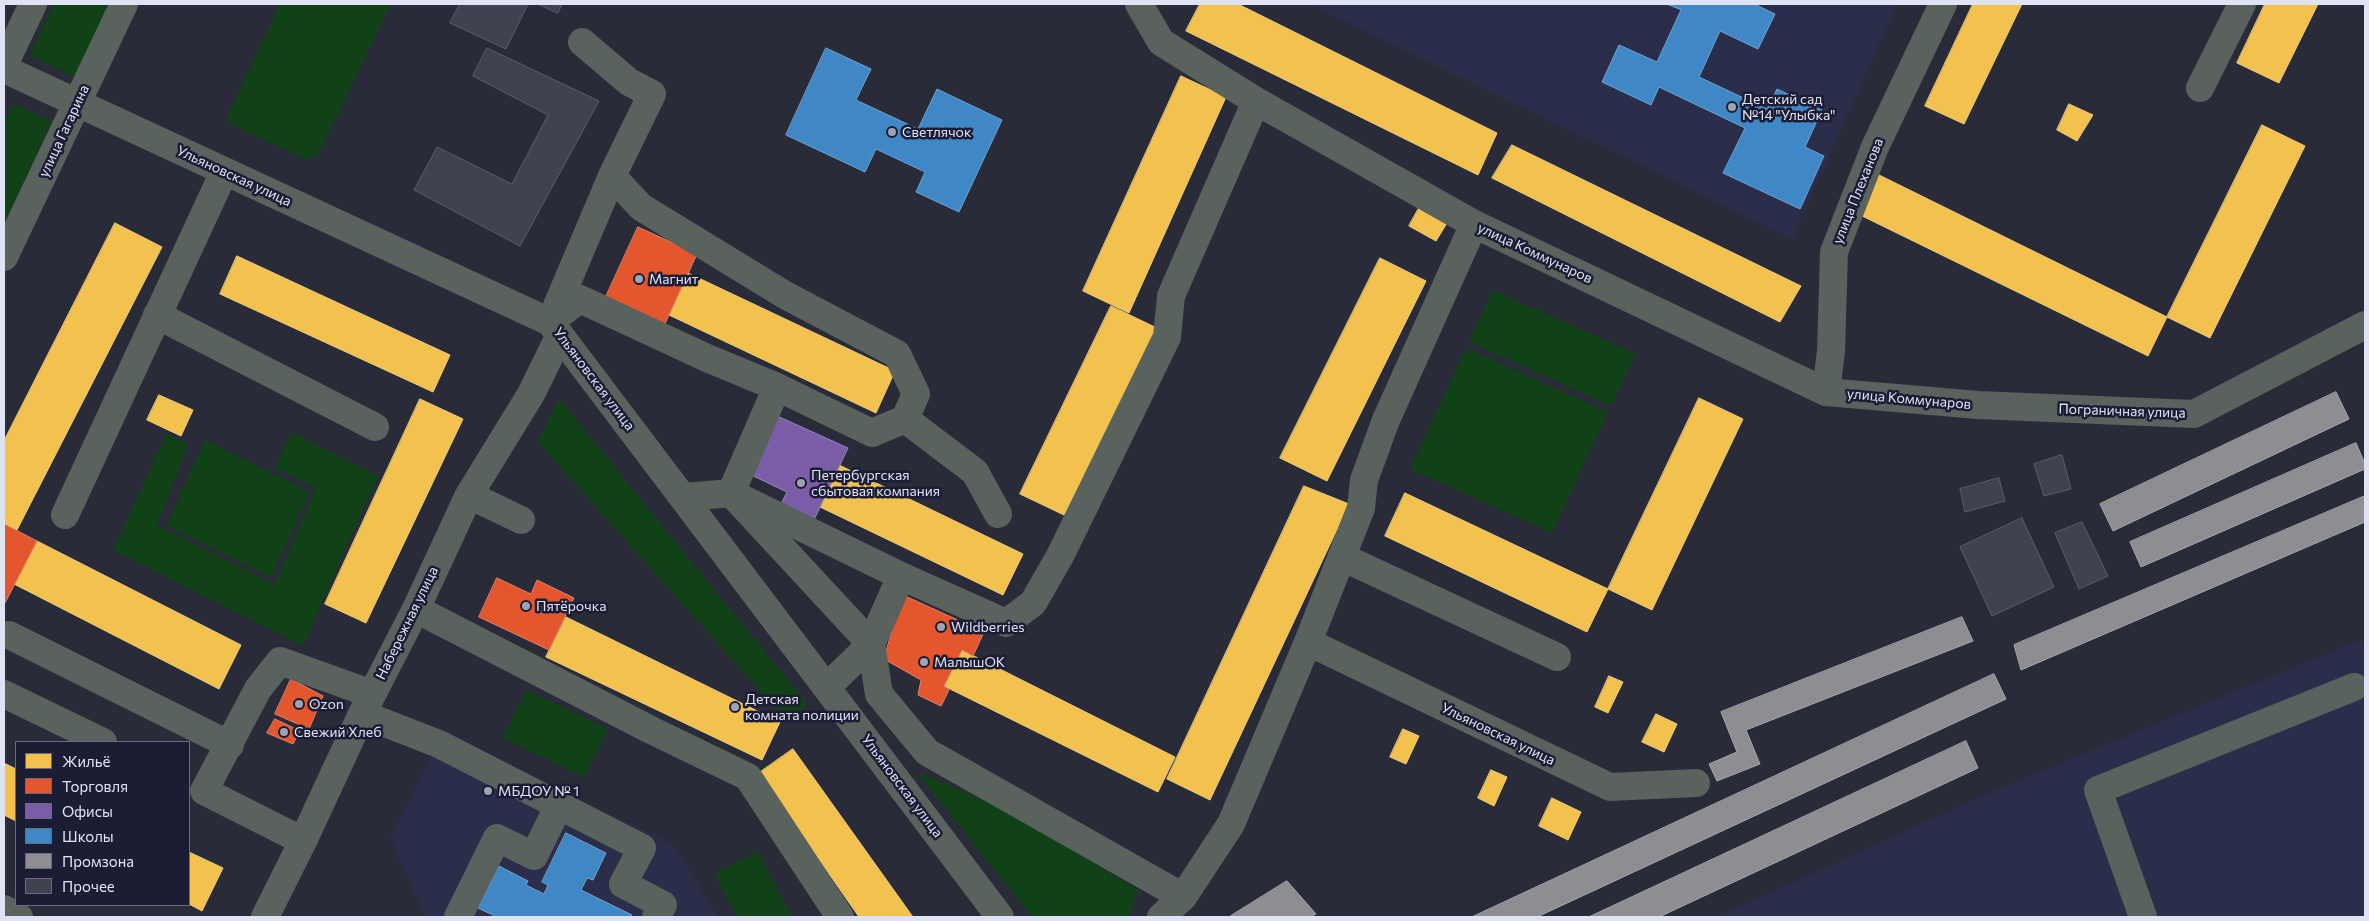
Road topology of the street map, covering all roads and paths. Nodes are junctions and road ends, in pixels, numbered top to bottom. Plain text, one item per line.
1 (33, 4) edge
2 (124, 4) edge
3 (1138, 4) edge
4 (1943, 4) edge
5 (2242, 4) edge
6 (582, 42) dead end
7 (4, 65) edge
8 (4, 69) edge
9 (2200, 88) dead end
10 (1256, 101) junction
11 (77, 103) junction
12 (224, 172) junction
13 (612, 176) junction
14 (1474, 224) junction
15 (4, 257) edge
16 (157, 315) junction
17 (2365, 325) edge
18 (555, 328) junction
19 (777, 387) junction
20 (1826, 392) junction
21 (1978, 405) joint
22 (905, 420) junction
23 (375, 427) dead end
24 (731, 493) junction
25 (469, 495) junction
26 (684, 498) junction
27 (998, 514) dead end
28 (65, 515) dead end
29 (521, 520) dead end
30 (1342, 557) junction
31 (900, 576) junction
32 (416, 609) junction
33 (9, 635) dead end
34 (1308, 642) junction
35 (871, 644) junction
36 (1557, 657) dead end
37 (827, 687) junction
38 (2354, 687) dead end
39 (4, 694) edge
40 (367, 704) junction
41 (101, 741) edge
42 (230, 745) junction
43 (1696, 783) dead end
44 (197, 788) edge
45 (559, 805) junction
46 (303, 841) junction
47 (1183, 898) junction
48 (4, 909) edge
49 (19, 917) edge
50 (264, 917) edge
51 (458, 917) edge
52 (656, 917) edge
53 (840, 917) edge
54 (1000, 917) edge
55 (1161, 917) edge
56 (2143, 917) edge

1 - 7 street
2 - 11 street, улица Гагарина
3 - 10 street, улица Коммунаров
4 - 20 street, улица Плеханова
5 - 9 street
6 - 13 street, Набережная улица
8 - 11 street, Ульяновская улица
10 - 14 street, улица Коммунаров
10 - 31 street
11 - 12 street, Ульяновская улица
11 - 15 street, улица Гагарина
12 - 16 street
12 - 18 street, Ульяновская улица
13 - 18 street, Набережная улица
13 - 22 street
14 - 20 street, улица Коммунаров
14 - 30 street
16 - 23 street
16 - 28 street
17 - 21 street, Пограничная улица
18 - 19 street
18 - 25 street, Набережная улица
18 - 26 street, Ульяновская улица
19 - 22 street
19 - 24 street
20 - 21 street, улица Коммунаров
22 - 27 street
24 - 26 street
24 - 31 street
24 - 35 street
25 - 29 street
25 - 32 street, Набережная улица
26 - 37 street, Ульяновская улица
30 - 34 street
30 - 36 street
31 - 35 street
32 - 40 street, Набережная улица
32 - 53 street
33 - 42 street
34 - 43 street, Ульяновская улица
34 - 47 street
35 - 37 street
35 - 47 street
37 - 54 street, Ульяновская улица
38 - 56 street
39 - 41 street
40 - 42 street
40 - 45 street
40 - 46 street, Набережная улица
42 - 44 street
44 - 46 street
45 - 51 street
45 - 52 street
46 - 50 street, Набережная улица
47 - 55 street
48 - 49 street

